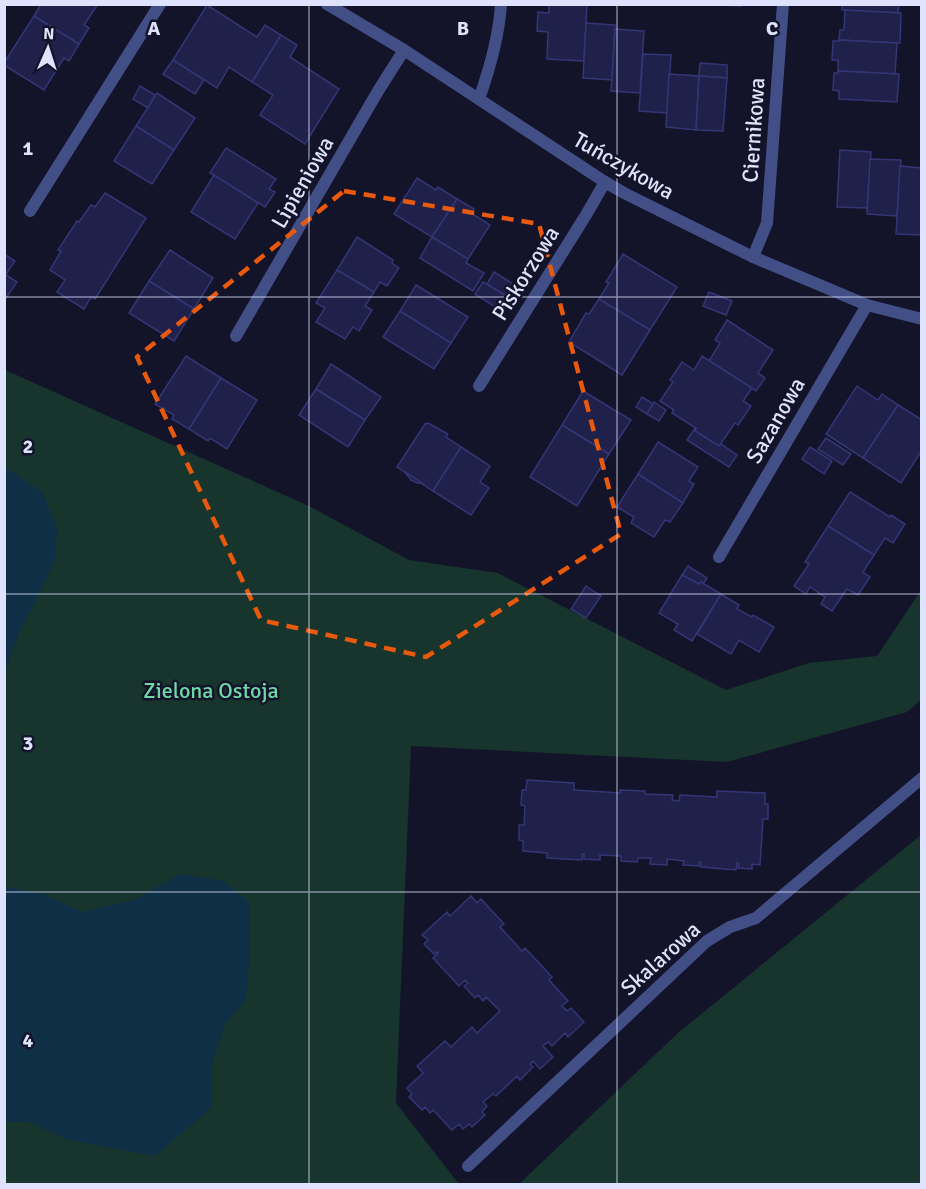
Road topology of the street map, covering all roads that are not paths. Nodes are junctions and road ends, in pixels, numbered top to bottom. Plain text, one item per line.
1 (160, 4) edge
2 (327, 4) edge
3 (501, 4) edge
4 (783, 4) edge
5 (404, 50) junction
6 (478, 99) junction
7 (605, 182) junction
8 (30, 211) dead end
9 (753, 257) junction
10 (867, 305) junction
11 (921, 319) edge
12 (236, 336) dead end
13 (479, 386) dead end
14 (719, 557) dead end
15 (921, 778) edge
16 (468, 1166) dead end

1 - 8 street
2 - 5 street, Tuńczykowa
3 - 6 street
4 - 9 street, Ciernikowa
5 - 6 street, Tuńczykowa
5 - 12 street, Lipieniowa
6 - 7 street, Tuńczykowa
7 - 9 street, Tuńczykowa
7 - 13 street, Piskorzowa
9 - 10 street, Tuńczykowa
10 - 11 street, Tuńczykowa
10 - 14 street, Sazanowa
15 - 16 street, Skalarowa

